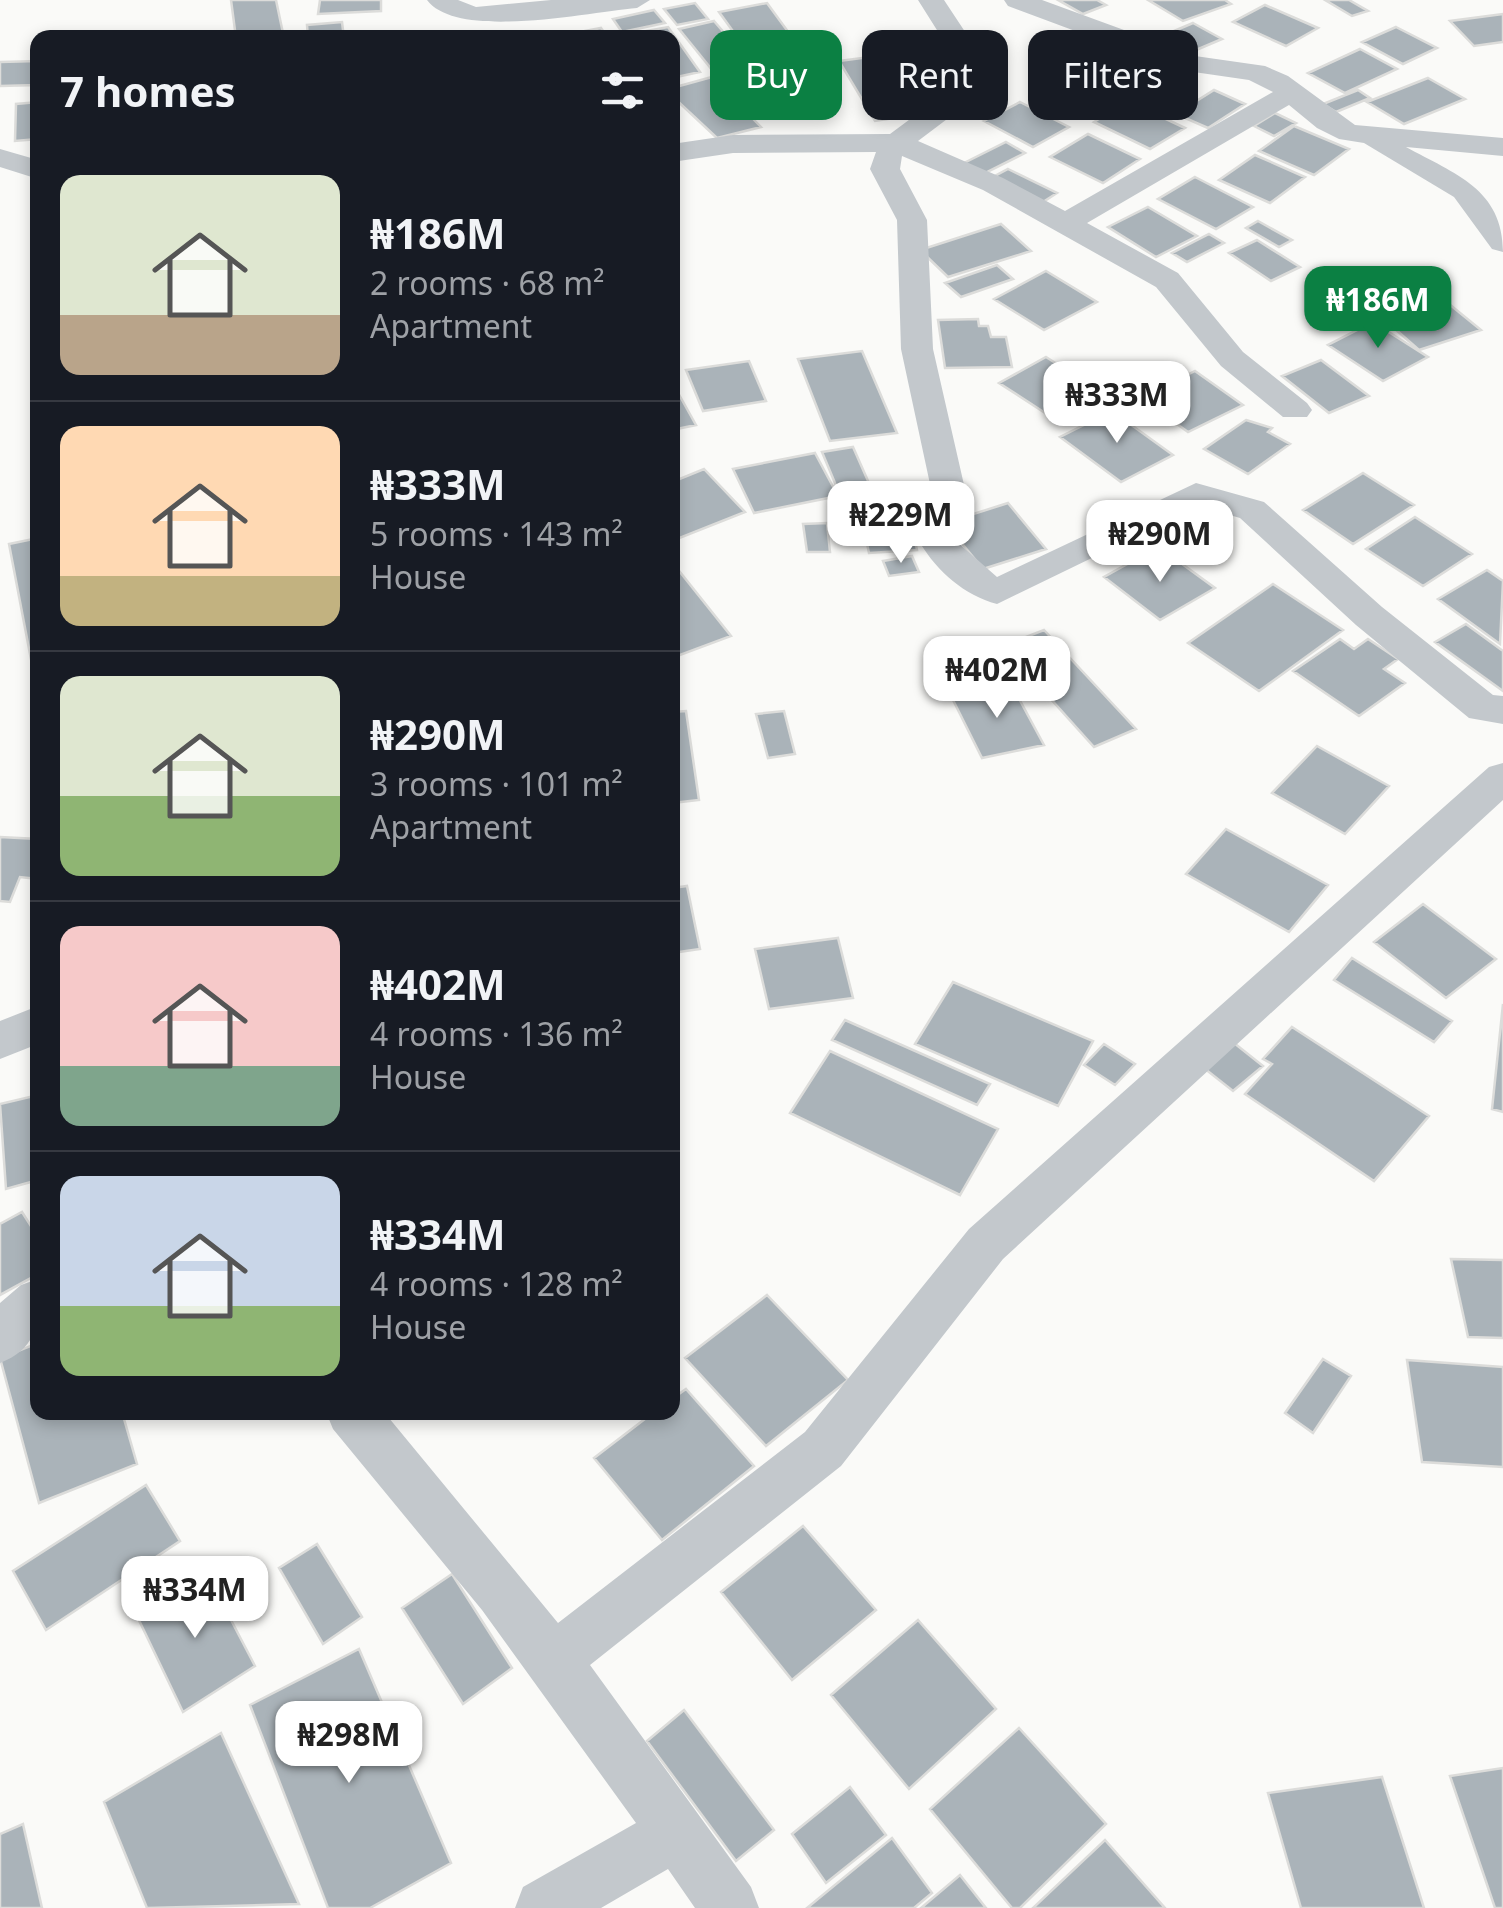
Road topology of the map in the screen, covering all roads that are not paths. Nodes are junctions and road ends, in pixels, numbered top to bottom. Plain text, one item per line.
1 (440, 0) edge
2 (637, 0) edge
3 (931, 0) edge
4 (1017, 0) edge
5 (476, 14) junction
6 (489, 30) edge
7 (1292, 92) junction
8 (1364, 136) junction
9 (897, 143) junction
10 (1503, 147) edge
11 (680, 152) edge
12 (0, 158) edge
13 (30, 167) edge
14 (1066, 222) junction
15 (1503, 243) edge
16 (1295, 410) dead end
17 (1503, 710) edge
18 (1503, 777) edge
19 (30, 1028) edge
20 (0, 1041) edge
21 (30, 1307) edge
22 (0, 1340) edge
23 (357, 1420) edge
24 (551, 1662) junction
25 (677, 1832) junction
26 (544, 1908) edge
27 (730, 1908) edge

1 - 5 street
2 - 5 street
3 - 9 street
4 - 7 street
5 - 6 street
7 - 8 street
7 - 14 street
8 - 10 street
8 - 15 street
9 - 11 street
9 - 14 street
9 - 17 street
12 - 13 street
14 - 16 street
18 - 24 street
19 - 20 street
21 - 22 street
23 - 24 street
24 - 25 street
25 - 26 street
25 - 27 street

